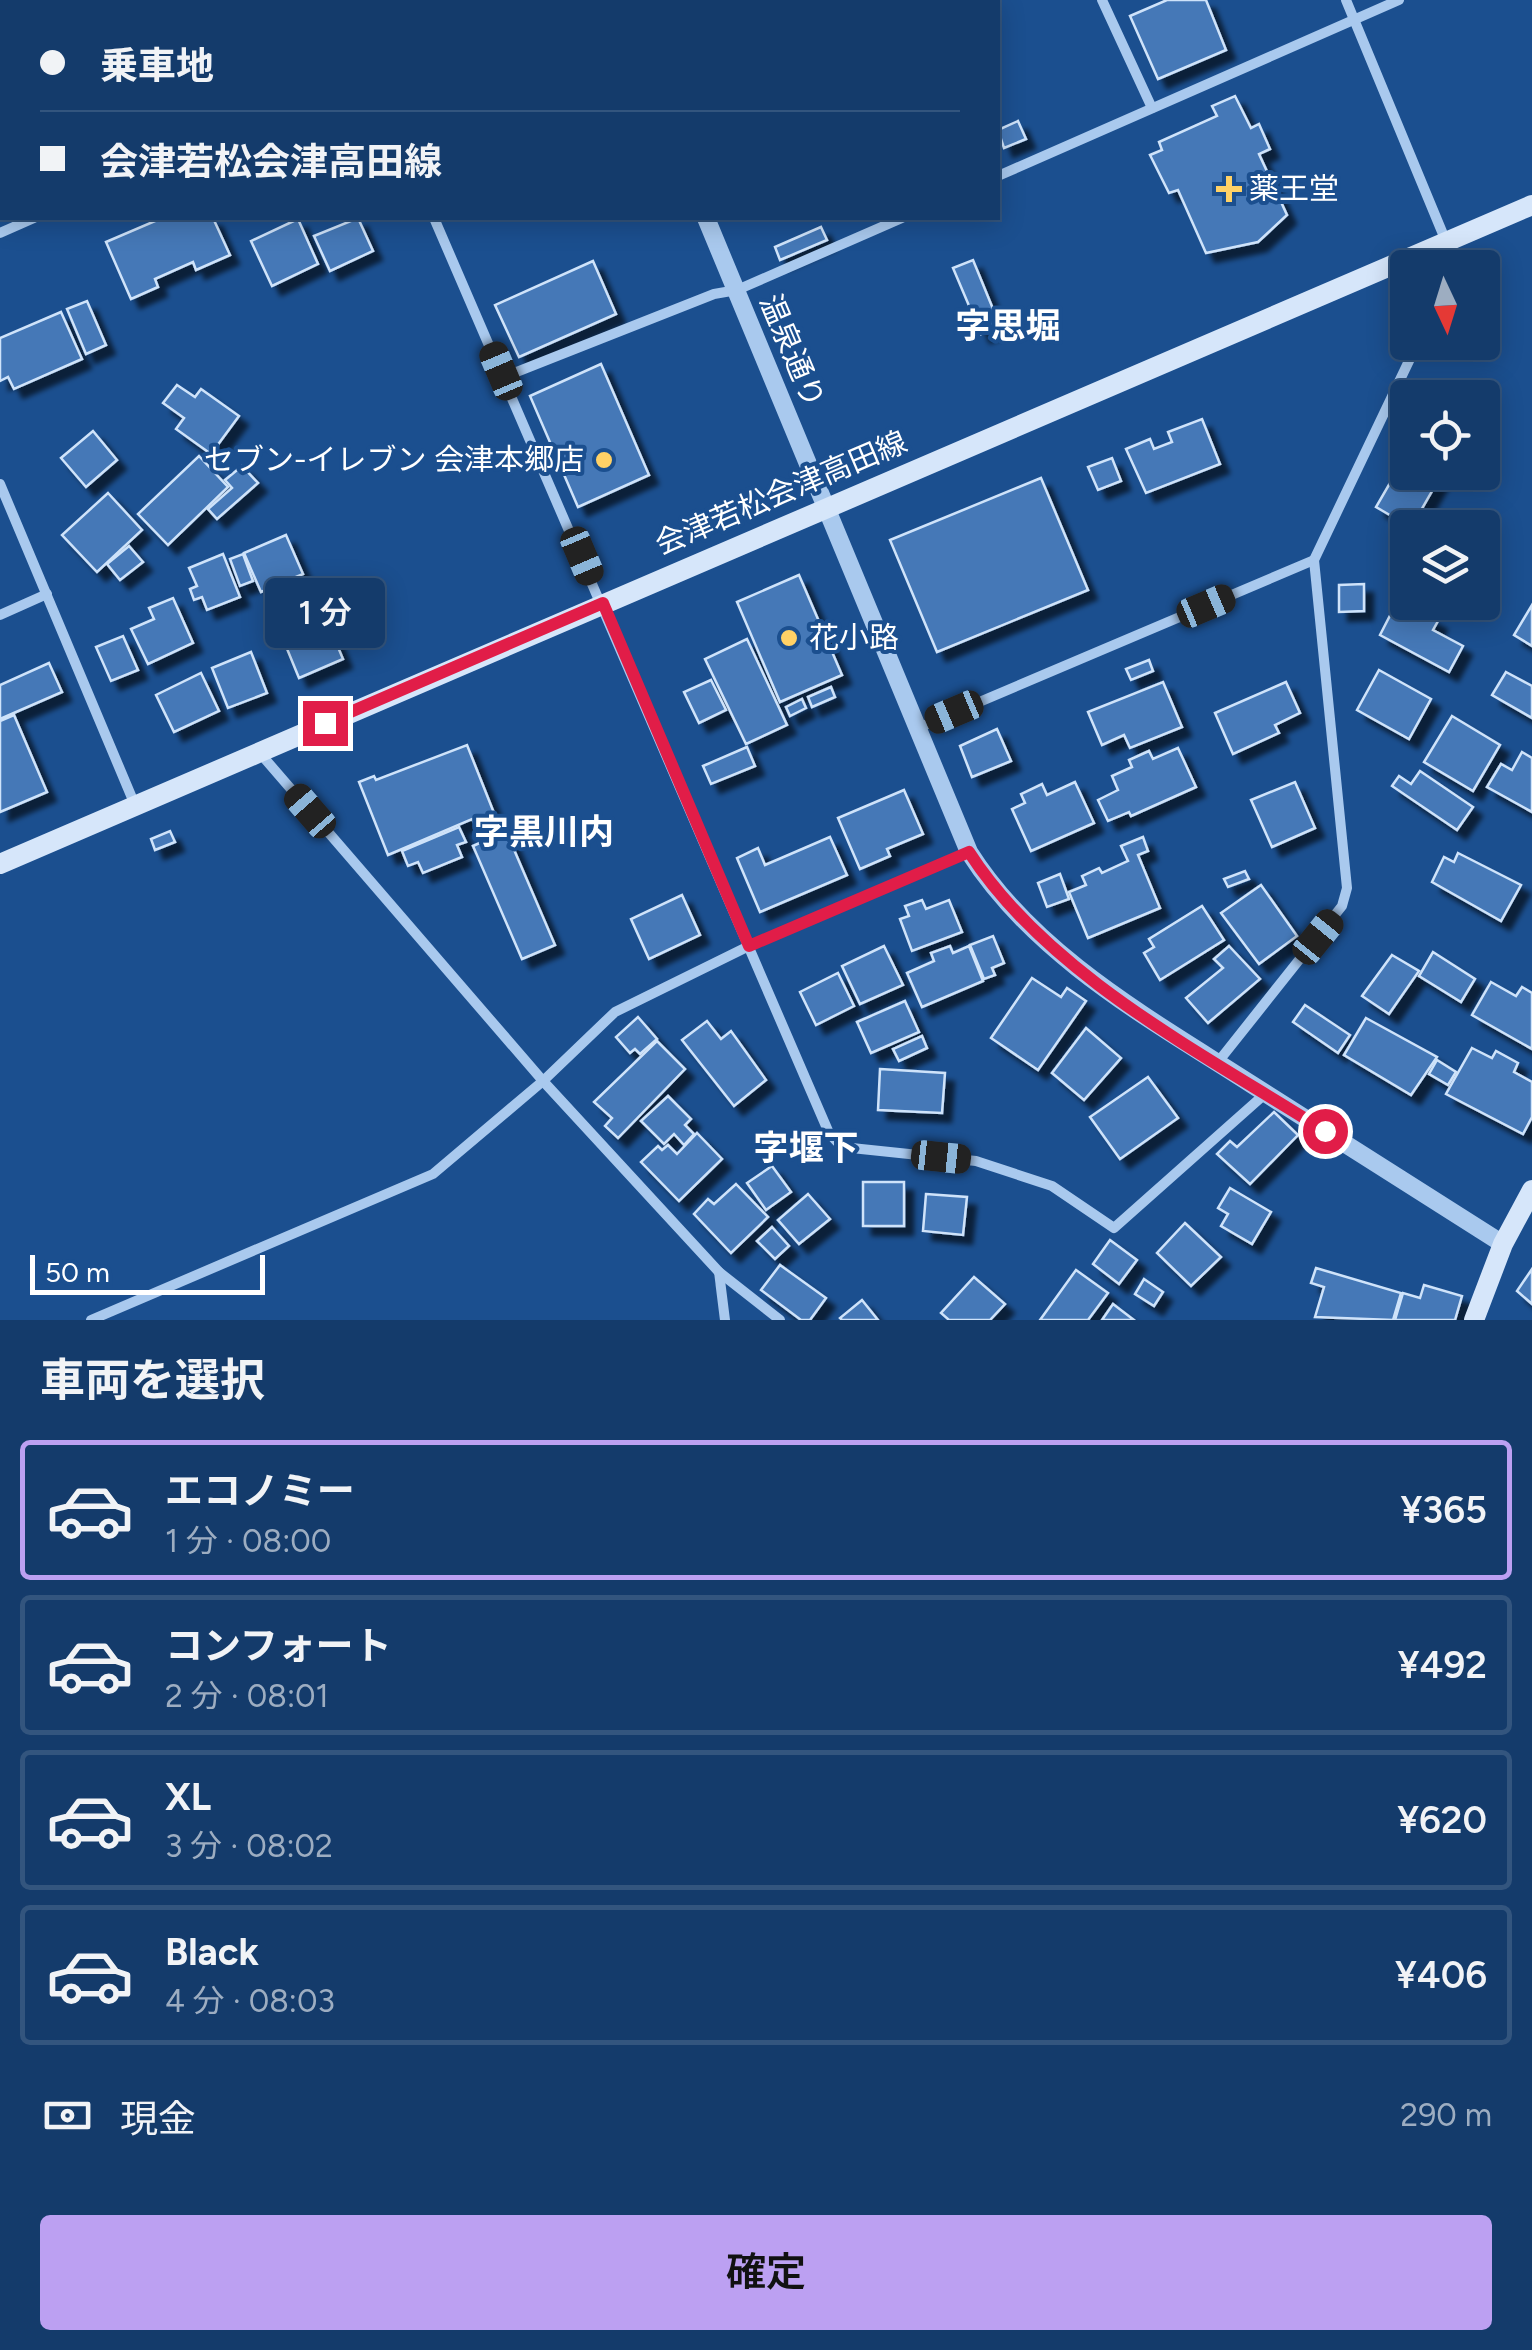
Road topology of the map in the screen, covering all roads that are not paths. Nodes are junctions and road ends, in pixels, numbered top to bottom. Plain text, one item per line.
1 (1102, 0) edge
2 (1346, 0) edge
3 (1399, 0) edge
4 (1354, 19) junction
5 (1152, 108) junction
6 (1000, 175) edge
7 (1532, 205) edge
8 (29, 220) edge
9 (435, 220) edge
10 (707, 220) edge
11 (897, 220) edge
12 (0, 233) edge
13 (1444, 239) junction
14 (1446, 250) edge
15 (737, 290) junction
16 (1409, 360) edge
17 (504, 378) junction
18 (0, 484) edge
19 (828, 506) junction
20 (1314, 560) junction
21 (47, 594) junction
22 (603, 603) junction
23 (0, 614) edge
24 (918, 728) junction
25 (258, 751) junction
26 (136, 805) junction
27 (969, 852) junction
28 (0, 864) edge
29 (749, 946) junction
30 (1218, 1062) junction
31 (543, 1082) junction
32 (1266, 1093) junction
33 (1532, 1190) edge
34 (1503, 1244) junction
35 (718, 1272) junction
36 (91, 1320) edge
37 (725, 1320) edge
38 (780, 1320) edge
39 (1474, 1320) edge

1 - 5 street
2 - 4 street
3 - 4 street
4 - 5 street
4 - 13 street
5 - 6 street
7 - 13 main road, 会津若松会津高田線
8 - 12 street
9 - 17 street
10 - 15 street, 温泉通り
11 - 15 street
13 - 14 street
13 - 19 main road, 会津若松会津高田線
15 - 17 street
15 - 19 street, 温泉通り
16 - 20 street
17 - 22 street
18 - 21 street
19 - 22 main road, 会津若松会津高田線
19 - 24 street, 温泉通り
20 - 24 street
20 - 30 street
21 - 23 street
21 - 26 street
22 - 25 main road, 会津若松会津高田線
22 - 29 street
24 - 27 street, 温泉通り
25 - 26 main road, 会津若松会津高田線
25 - 31 street
26 - 28 main road, 会津若松会津高田線
27 - 29 street
27 - 30 street, 温泉通り
29 - 31 street
29 - 32 street
30 - 32 street, 温泉通り
31 - 35 street
31 - 36 street
32 - 34 street, 温泉通り
33 - 34 main road
34 - 39 main road
35 - 37 street
35 - 38 street

